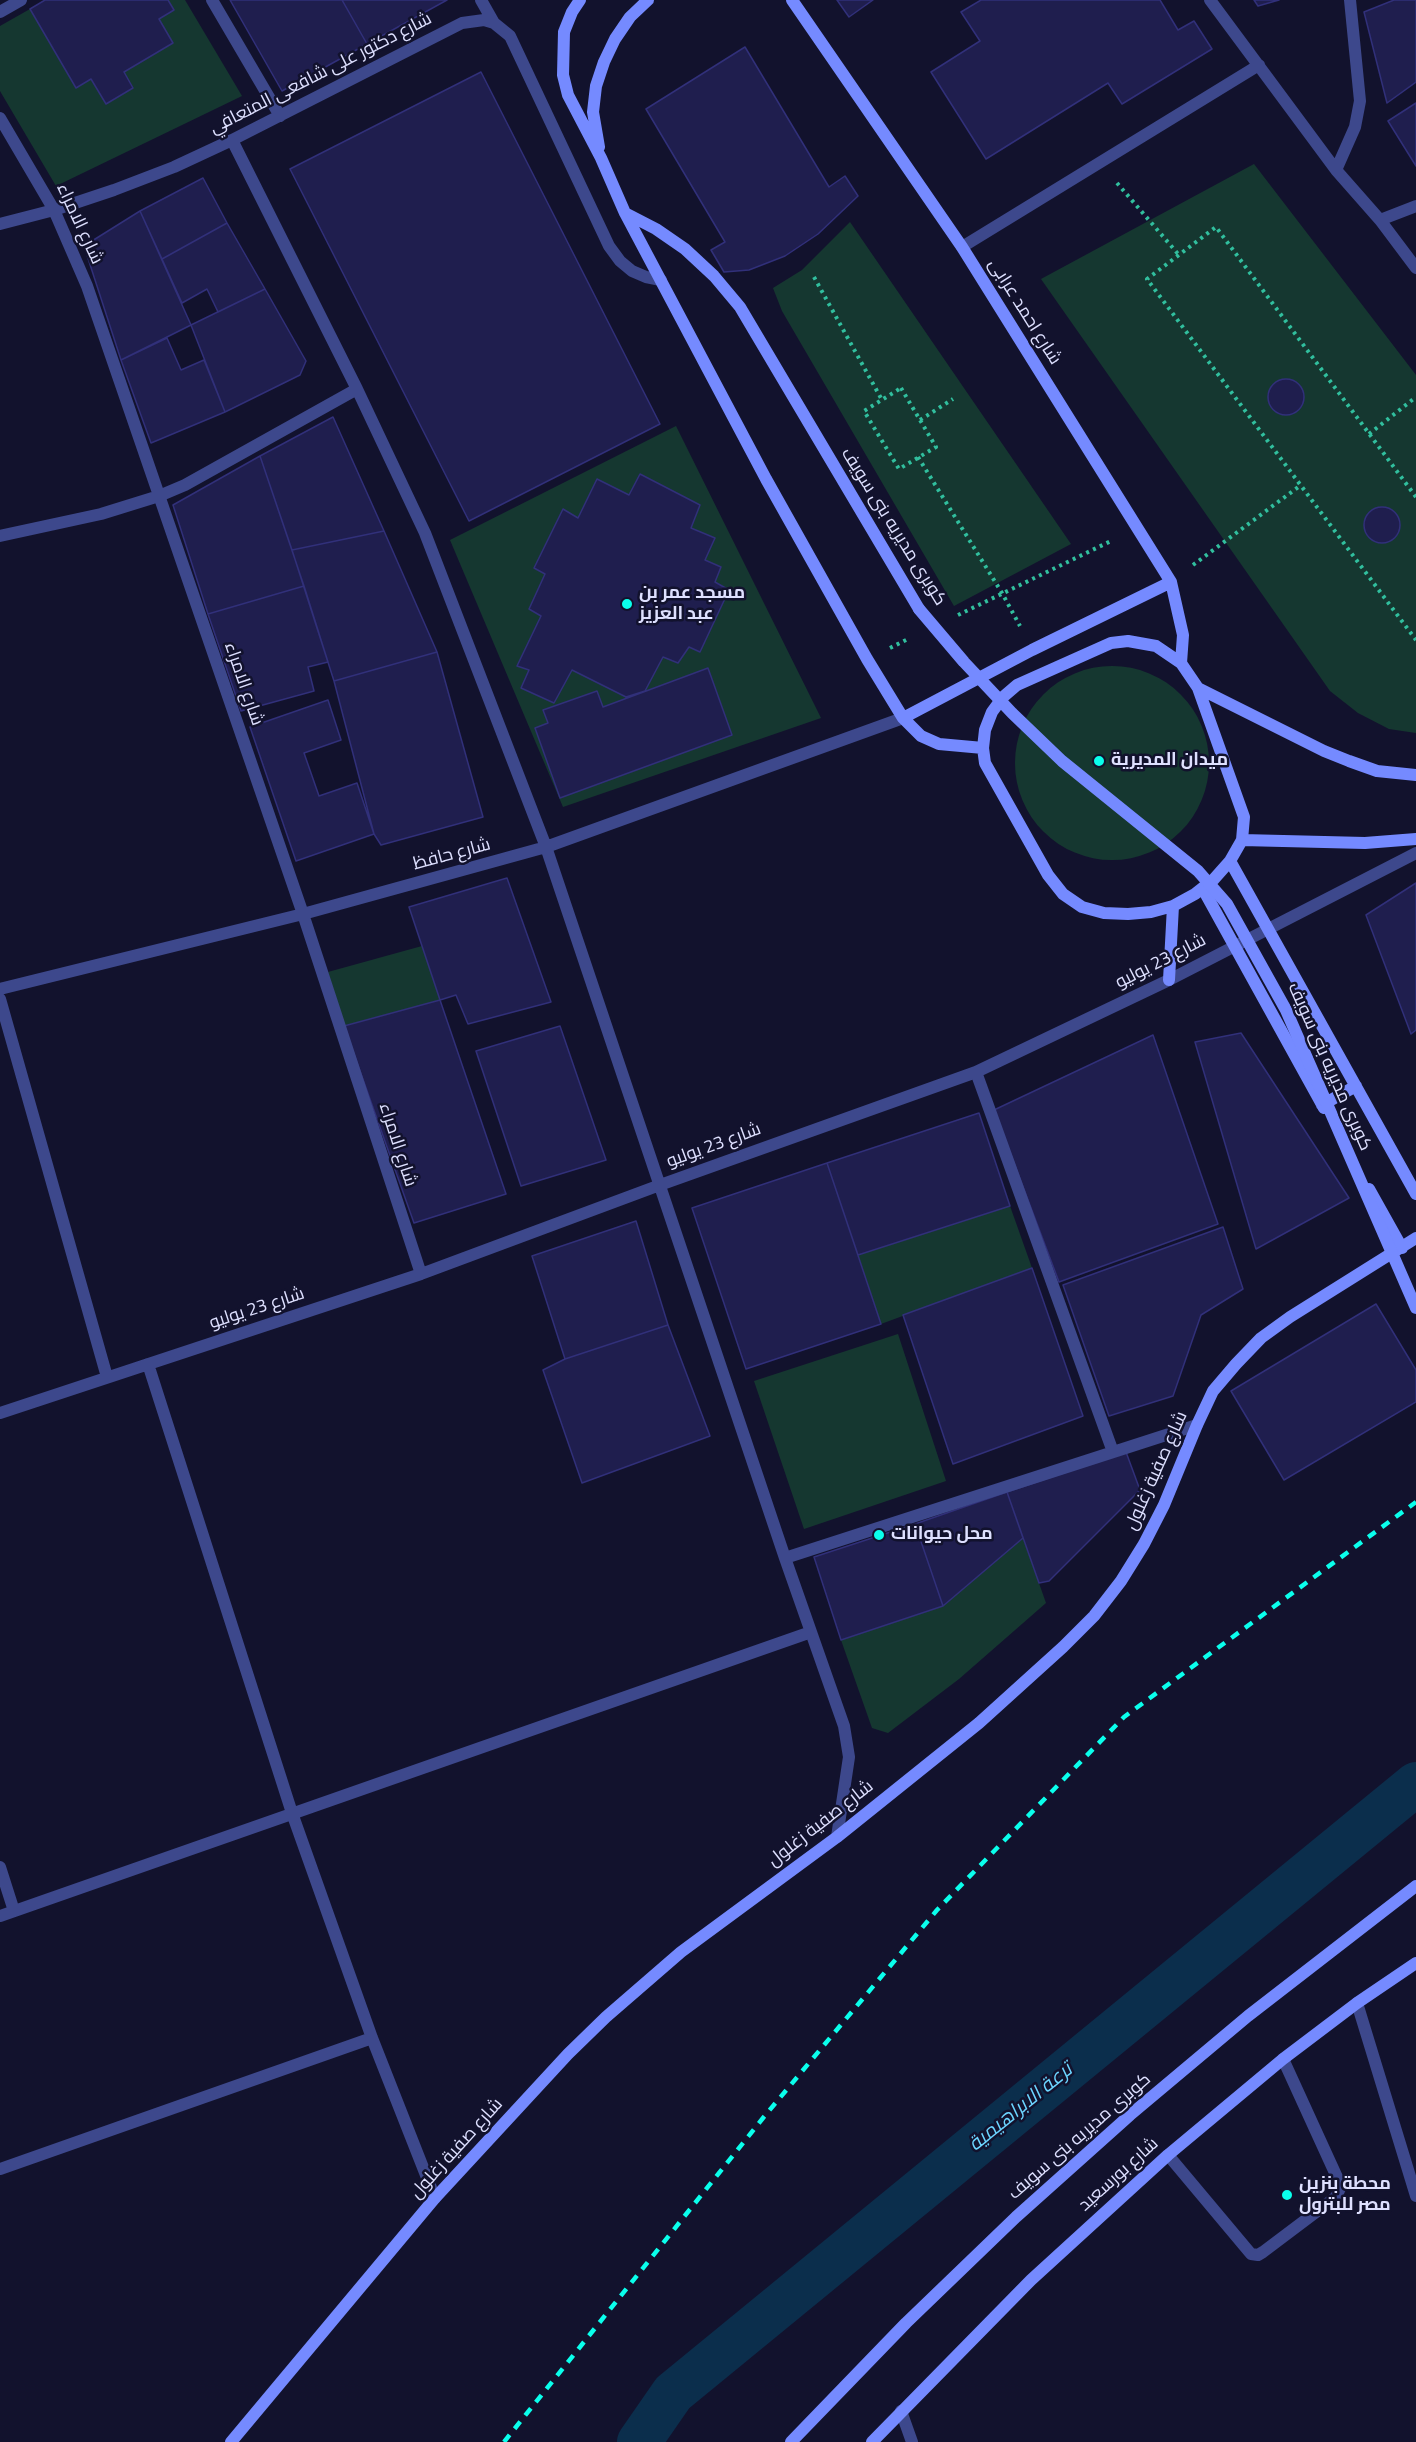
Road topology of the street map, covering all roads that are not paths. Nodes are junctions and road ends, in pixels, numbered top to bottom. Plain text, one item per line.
1 (21, 0) edge
2 (212, 0) edge
3 (481, 0) edge
4 (580, 0) edge
5 (648, 0) edge
6 (792, 0) edge
7 (1210, 0) edge
8 (1350, 0) edge
9 (0, 12) edge
10 (494, 23) junction
11 (1259, 65) junction
12 (280, 116) junction
13 (0, 118) edge
14 (232, 140) junction
15 (601, 158) junction
16 (1336, 170) junction
17 (1416, 206) edge
18 (54, 210) junction
19 (625, 213) junction
20 (1380, 220) junction
21 (0, 224) edge
22 (962, 248) junction
23 (1416, 268) edge
24 (661, 280) junction
25 (357, 389) junction
26 (159, 496) junction
27 (0, 536) edge
28 (1171, 582) junction
29 (1181, 663) junction
30 (1198, 688) junction
31 (903, 718) junction
32 (983, 748) junction
33 (1416, 775) edge
34 (1416, 839) edge
35 (1242, 840) junction
36 (546, 847) junction
37 (1416, 853) edge
38 (1230, 861) junction
39 (1203, 888) junction
40 (1173, 906) junction
41 (303, 914) junction
42 (1268, 927) junction
43 (1234, 945) junction
44 (1169, 980) junction
45 (0, 989) edge
46 (0, 999) edge
47 (976, 1072) junction
48 (1356, 1086) junction
49 (1323, 1106) junction
50 (660, 1185) junction
51 (1416, 1194) edge
52 (1416, 1238) edge
53 (1401, 1248) junction
54 (421, 1274) junction
55 (1416, 1308) edge
56 (148, 1364) junction
57 (107, 1377) junction
58 (0, 1413) edge
59 (1197, 1425) junction
60 (1113, 1452) junction
61 (785, 1558) junction
62 (811, 1632) junction
63 (292, 1813) junction
64 (837, 1836) junction
65 (0, 1867) edge
66 (1416, 1886) edge
67 (14, 1911) junction
68 (0, 1916) edge
69 (1416, 1963) edge
70 (1357, 2002) junction
71 (372, 2038) junction
72 (1283, 2059) junction
73 (1168, 2155) junction
74 (0, 2169) edge
75 (1416, 2196) edge
76 (435, 2198) junction
77 (901, 2411) junction
78 (231, 2442) edge
79 (791, 2442) edge
80 (872, 2442) edge
81 (912, 2442) edge

1 - 9 street
2 - 12 street
3 - 10 street
4 - 15 main road
5 - 15 main road
6 - 22 main road, شارع احمد عرابى
7 - 11 street
8 - 16 street
10 - 12 street, شارع دكتور على شافعى المتعافي
10 - 24 street
11 - 16 street
11 - 22 street
12 - 14 street, شارع دكتور على شافعى المتعافي
13 - 18 street, شارع الامراء
14 - 18 street, شارع دكتور على شافعى المتعافي
14 - 25 street
15 - 19 main road
16 - 20 street
17 - 20 street
18 - 21 street, شارع دكتور على شافعى المتعافي
18 - 26 street, شارع الامراء
19 - 24 main road
19 - 55 main road, كوبرى مديريه بنى سويف, bridge
20 - 23 street
22 - 28 main road, شارع احمد عرابى
24 - 31 main road
25 - 26 street
25 - 36 street
26 - 27 street
26 - 41 street, شارع الامراء
28 - 29 main road, شارع احمد عرابى
28 - 31 main road
29 - 30 main road
29 - 32 main road
30 - 33 main road
30 - 35 main road
31 - 32 main road
31 - 36 street, شارع حافظ
32 - 40 main road
34 - 35 main road
35 - 38 main road
36 - 41 street, شارع حافظ
36 - 50 street
37 - 42 street, شارع 23 يوليو
38 - 39 main road
38 - 42 main road
39 - 40 main road
39 - 43 main road
40 - 44 main road
41 - 45 street, شارع حافظ
41 - 54 street, شارع الامراء
42 - 43 street, شارع 23 يوليو
42 - 48 main road
43 - 44 street, شارع 23 يوليو
43 - 49 main road
44 - 47 street, شارع 23 يوليو
46 - 57 street
47 - 50 street, شارع 23 يوليو
47 - 60 street
48 - 49 main road
48 - 51 main road
49 - 53 main road
50 - 54 street, شارع 23 يوليو
50 - 61 street
52 - 53 main road, شارع صفية زغلول
53 - 59 main road, شارع صفية زغلول
54 - 56 street, شارع 23 يوليو
56 - 57 street, شارع 23 يوليو
56 - 63 street
57 - 58 street, شارع 23 يوليو
59 - 60 street
59 - 64 main road, شارع صفية زغلول
60 - 61 street
61 - 62 street
62 - 63 street
62 - 64 street
63 - 67 street
63 - 71 street
64 - 76 main road, شارع صفية زغلول
65 - 67 street
66 - 79 main road, كوبرى مديريه بنى سويف
67 - 68 street
69 - 70 main road, شارع بورسعيد
70 - 72 main road, شارع بورسعيد
70 - 75 street
71 - 74 street
71 - 76 street
72 - 73 main road, شارع بورسعيد
72 - 73 street
73 - 77 main road, شارع بورسعيد
76 - 78 main road, شارع صفية زغلول
77 - 80 main road, شارع بورسعيد
77 - 81 street

